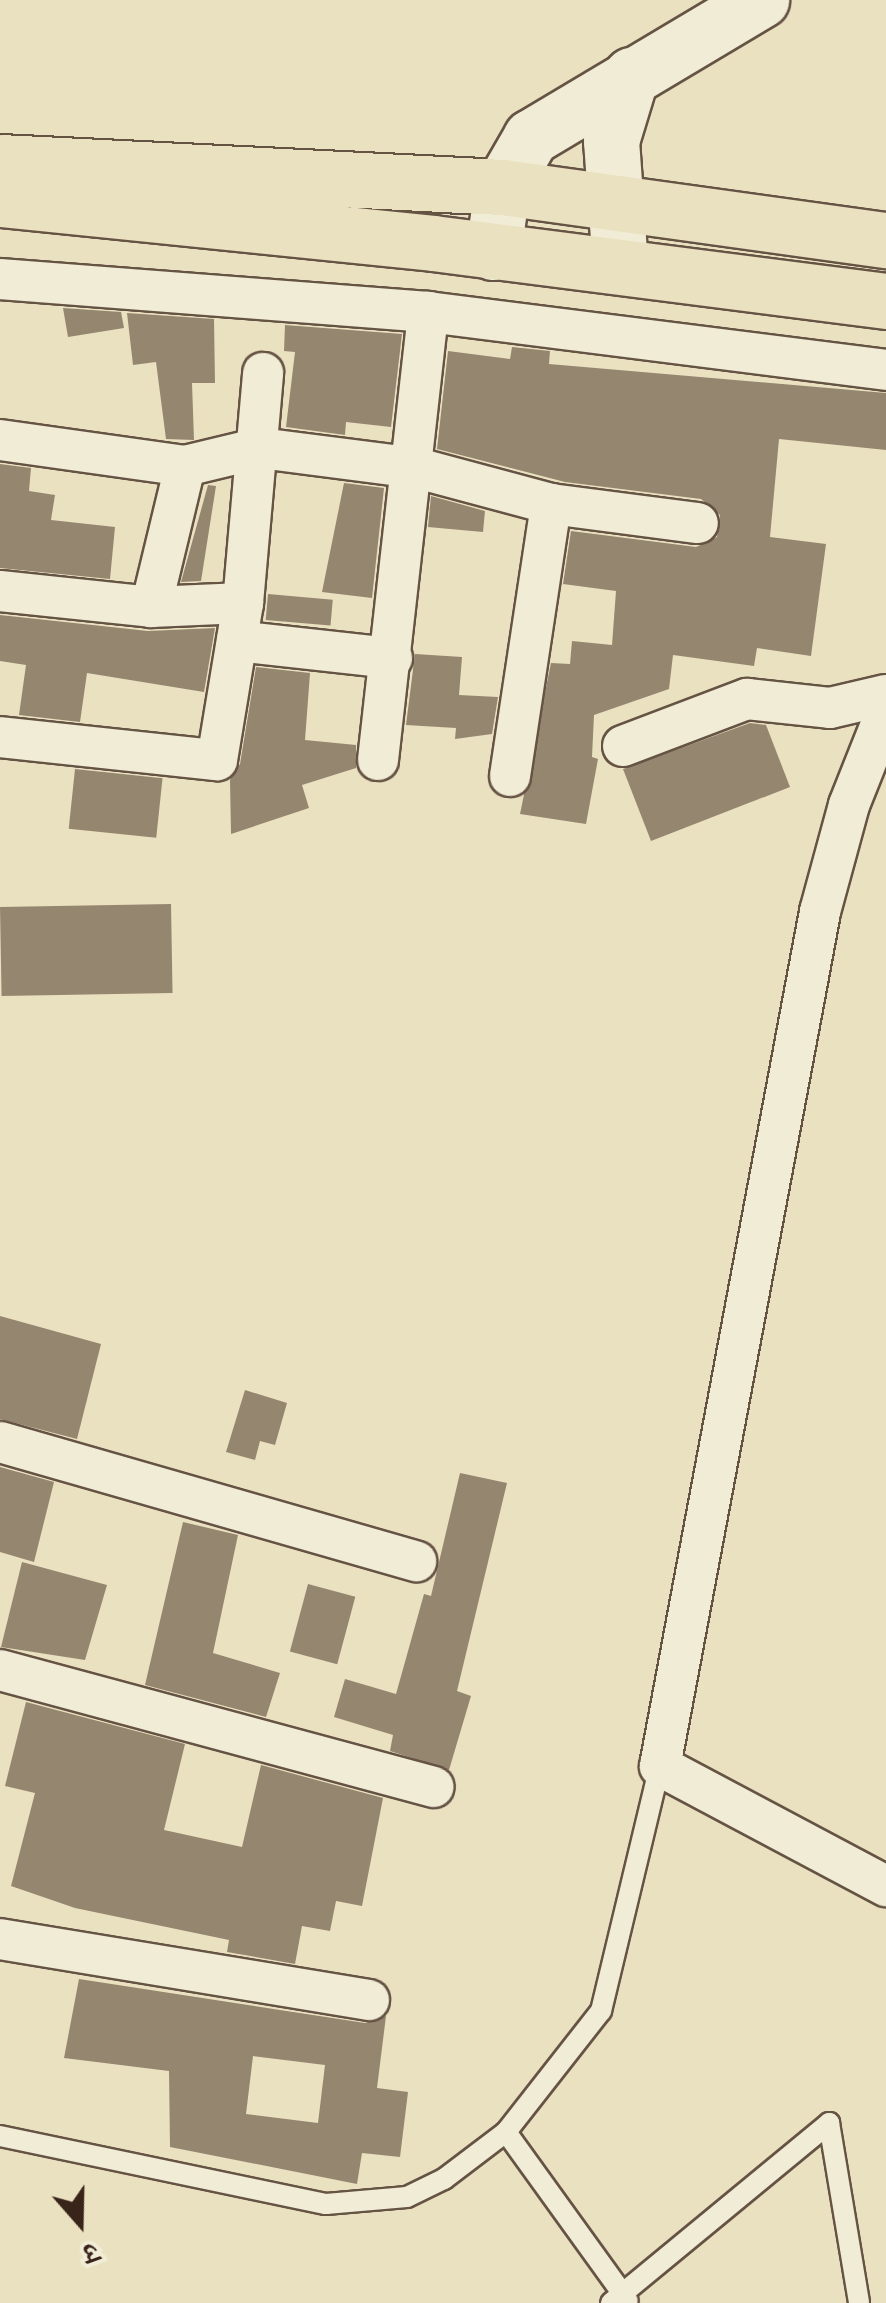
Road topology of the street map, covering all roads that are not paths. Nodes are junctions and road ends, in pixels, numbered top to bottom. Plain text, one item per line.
1 (762, 0) edge
2 (631, 76) junction
3 (0, 162) edge
4 (502, 187) junction
5 (0, 199) edge
6 (612, 204) junction
7 (886, 240) edge
8 (493, 252) junction
9 (620, 266) junction
10 (0, 279) edge
11 (886, 301) edge
12 (428, 312) junction
13 (886, 370) edge
14 (263, 373) dead end
15 (0, 440) edge
16 (260, 448) junction
17 (185, 466) junction
18 (417, 468) junction
19 (551, 504) junction
20 (698, 522) dead end
21 (0, 591) edge
22 (152, 607) junction
23 (240, 622) junction
24 (392, 658) junction
25 (886, 695) edge
26 (886, 712) edge
27 (0, 737) edge
28 (624, 746) dead end
29 (378, 760) dead end
30 (510, 776) dead end
31 (0, 1442) edge
32 (416, 1561) dead end
33 (0, 1670) edge
34 (660, 1766) junction
35 (433, 1786) dead end
36 (886, 1886) edge
37 (0, 1938) edge
38 (370, 2000) dead end
39 (506, 2132) junction
40 (0, 2136) edge
41 (622, 2299) edge
42 (859, 2303) edge

1 - 2 main road
2 - 4 main road
2 - 6 main road
3 - 4 main road
4 - 6 main road
4 - 8 main road
5 - 8 main road
6 - 7 main road
6 - 9 main road
8 - 9 main road
9 - 11 main road
10 - 12 street
12 - 13 street
12 - 18 street
14 - 16 street
15 - 17 street
16 - 17 street
16 - 18 street
16 - 23 street
17 - 22 street
18 - 19 street
18 - 24 street
19 - 20 street
19 - 30 street
21 - 22 street
22 - 23 street
23 - 24 street
23 - 27 street
24 - 29 street
25 - 28 street
26 - 34 street
31 - 32 street
33 - 35 street
34 - 36 street
34 - 39 lane
37 - 38 street
39 - 40 lane
39 - 41 lane
41 - 42 lane

